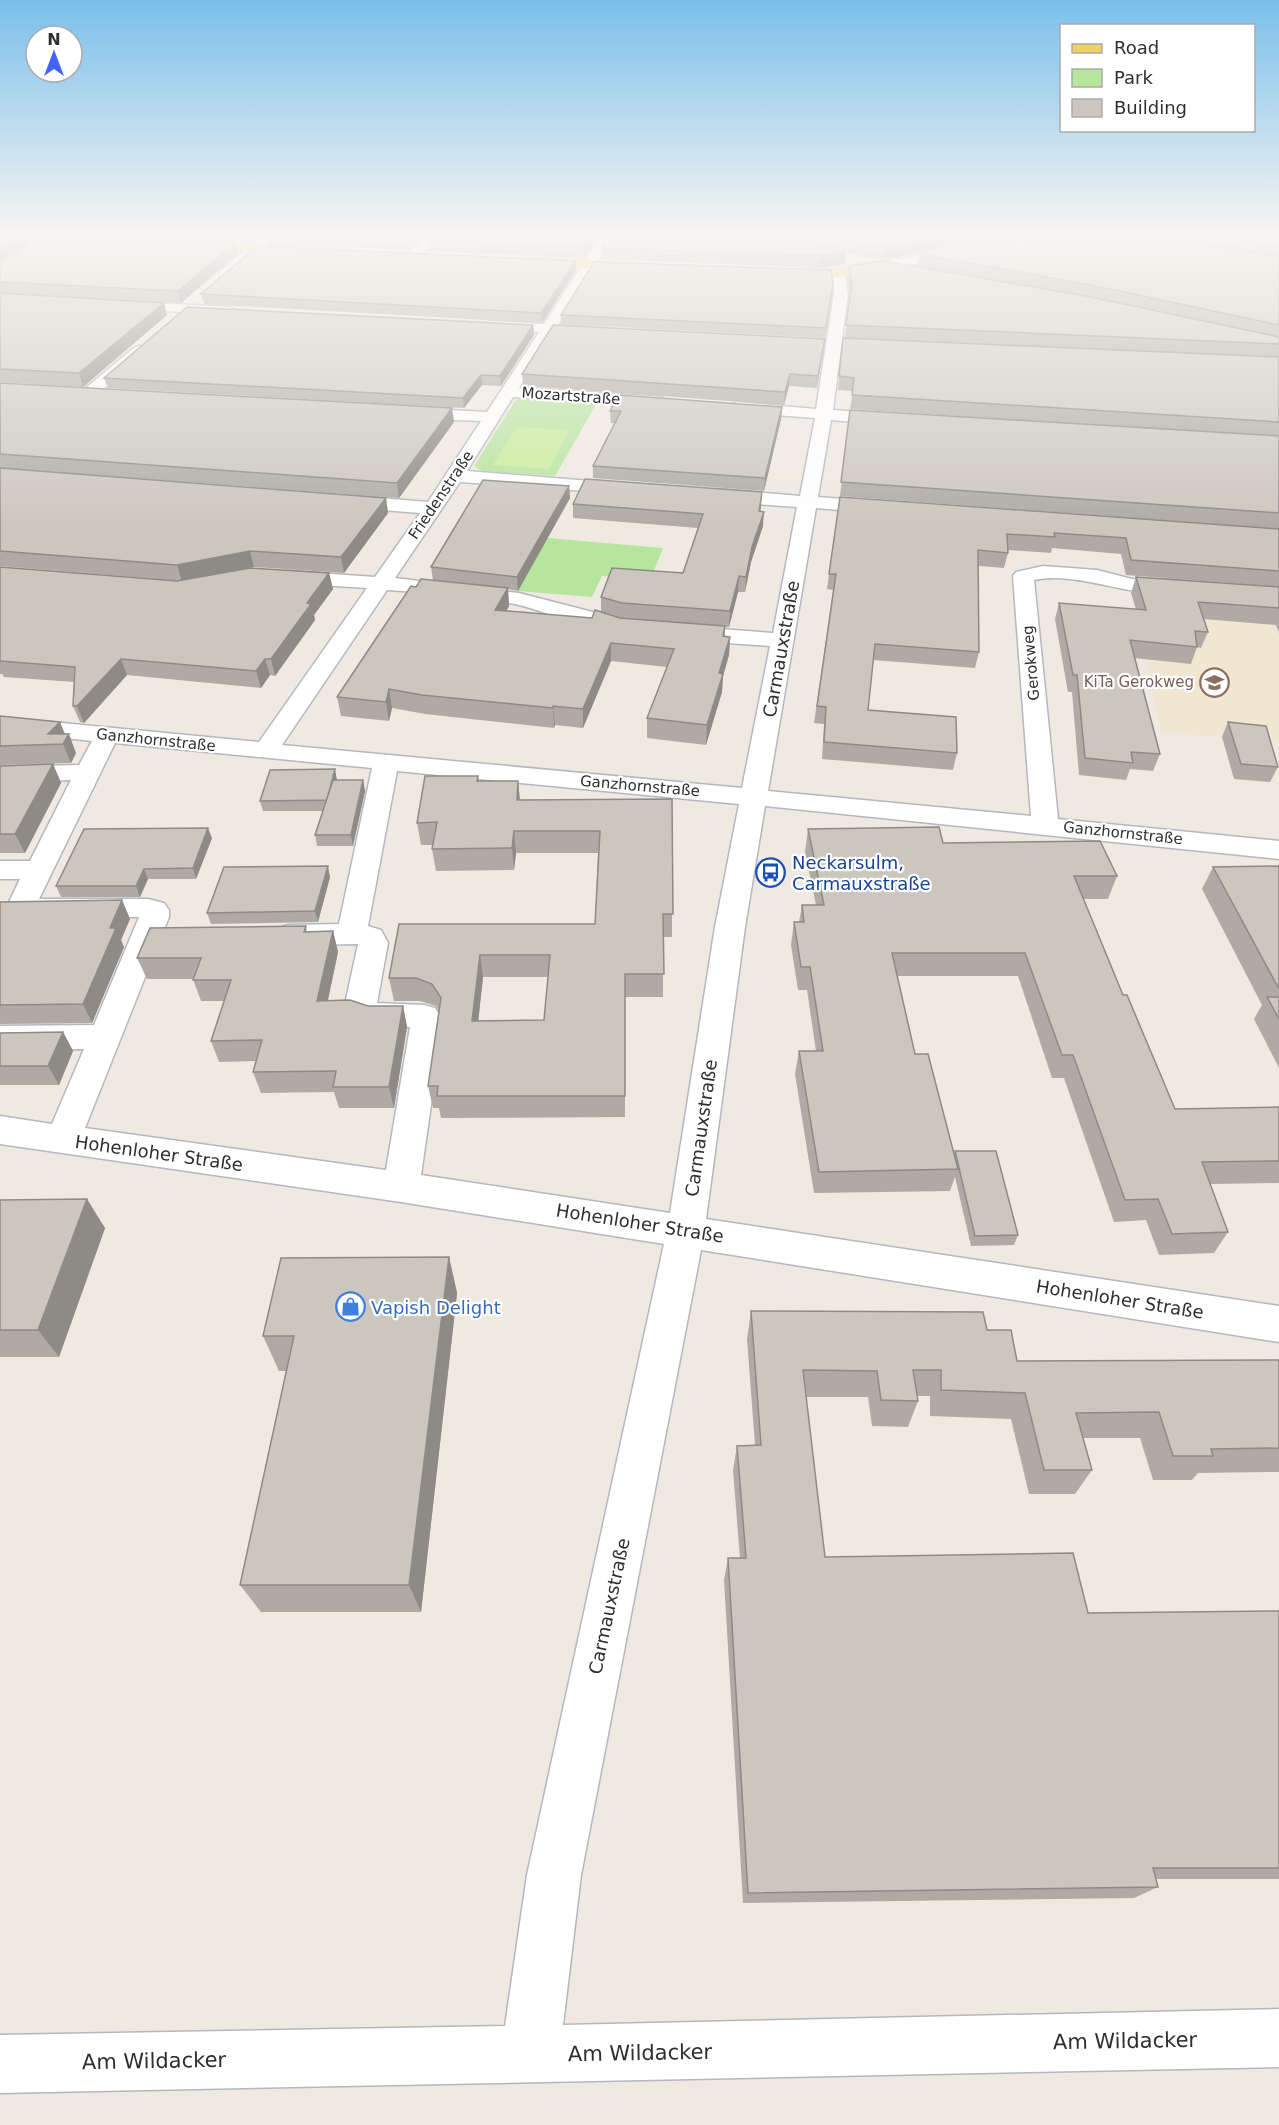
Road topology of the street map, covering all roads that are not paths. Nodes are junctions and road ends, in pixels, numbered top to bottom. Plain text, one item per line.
1 (545, 333) edge
2 (836, 333) edge
3 (151, 340) edge
4 (510, 392) junction
5 (110, 396) edge
6 (673, 403) edge
7 (719, 406) edge
8 (399, 412) edge
9 (824, 413) junction
10 (493, 417) junction
11 (907, 420) edge
12 (455, 476) junction
13 (642, 490) edge
14 (701, 494) edge
15 (328, 500) edge
16 (806, 502) junction
17 (433, 508) junction
18 (900, 509) edge
19 (264, 576) edge
20 (381, 584) junction
21 (1193, 587) edge
22 (782, 639) junction
23 (0, 724) edge
24 (107, 735) junction
25 (265, 750) junction
26 (386, 763) junction
27 (88, 772) junction
28 (0, 775) edge
29 (756, 796) junction
30 (1045, 825) junction
31 (1279, 850) edge
32 (0, 870) edge
33 (39, 870) junction
34 (352, 934) junction
35 (260, 936) edge
36 (146, 937) junction
37 (180, 937) edge
38 (105, 1037) junction
39 (0, 1038) edge
40 (0, 1131) edge
41 (63, 1140) junction
42 (401, 1187) junction
43 (686, 1230) junction
44 (1279, 1324) edge
45 (1279, 2038) edge
46 (530, 2055) junction
47 (0, 2064) edge

1 - 4 street, Friedenstraße
2 - 9 street, Carmauxstraße
3 - 5 street
4 - 6 street, Mozartstraße
4 - 10 street, Friedenstraße
7 - 9 street
8 - 10 street
9 - 11 street
9 - 16 street, Carmauxstraße
10 - 12 street, Friedenstraße
12 - 13 street
12 - 17 street, Friedenstraße
14 - 16 street
15 - 17 street
16 - 18 street
16 - 22 street, Carmauxstraße
17 - 20 street, Friedenstraße
19 - 20 street
20 - 22 street
20 - 25 street, Friedenstraße
21 - 30 street, Gerokweg
22 - 29 street, Carmauxstraße
23 - 24 street, Ganzhornstraße
24 - 25 street, Ganzhornstraße
24 - 27 street
25 - 26 street, Ganzhornstraße
26 - 29 street, Ganzhornstraße
26 - 34 street
27 - 28 street
27 - 33 street
29 - 30 street, Ganzhornstraße
29 - 43 street, Carmauxstraße
30 - 31 street, Ganzhornstraße
32 - 33 street
33 - 36 street
34 - 35 street
34 - 42 street
36 - 37 street
36 - 38 street
38 - 39 street
38 - 41 street
40 - 41 street, Hohenloher Straße
41 - 42 street, Hohenloher Straße
42 - 43 street, Hohenloher Straße
43 - 44 street, Hohenloher Straße
43 - 46 street, Carmauxstraße
45 - 46 street, Am Wildacker
46 - 47 street, Am Wildacker

